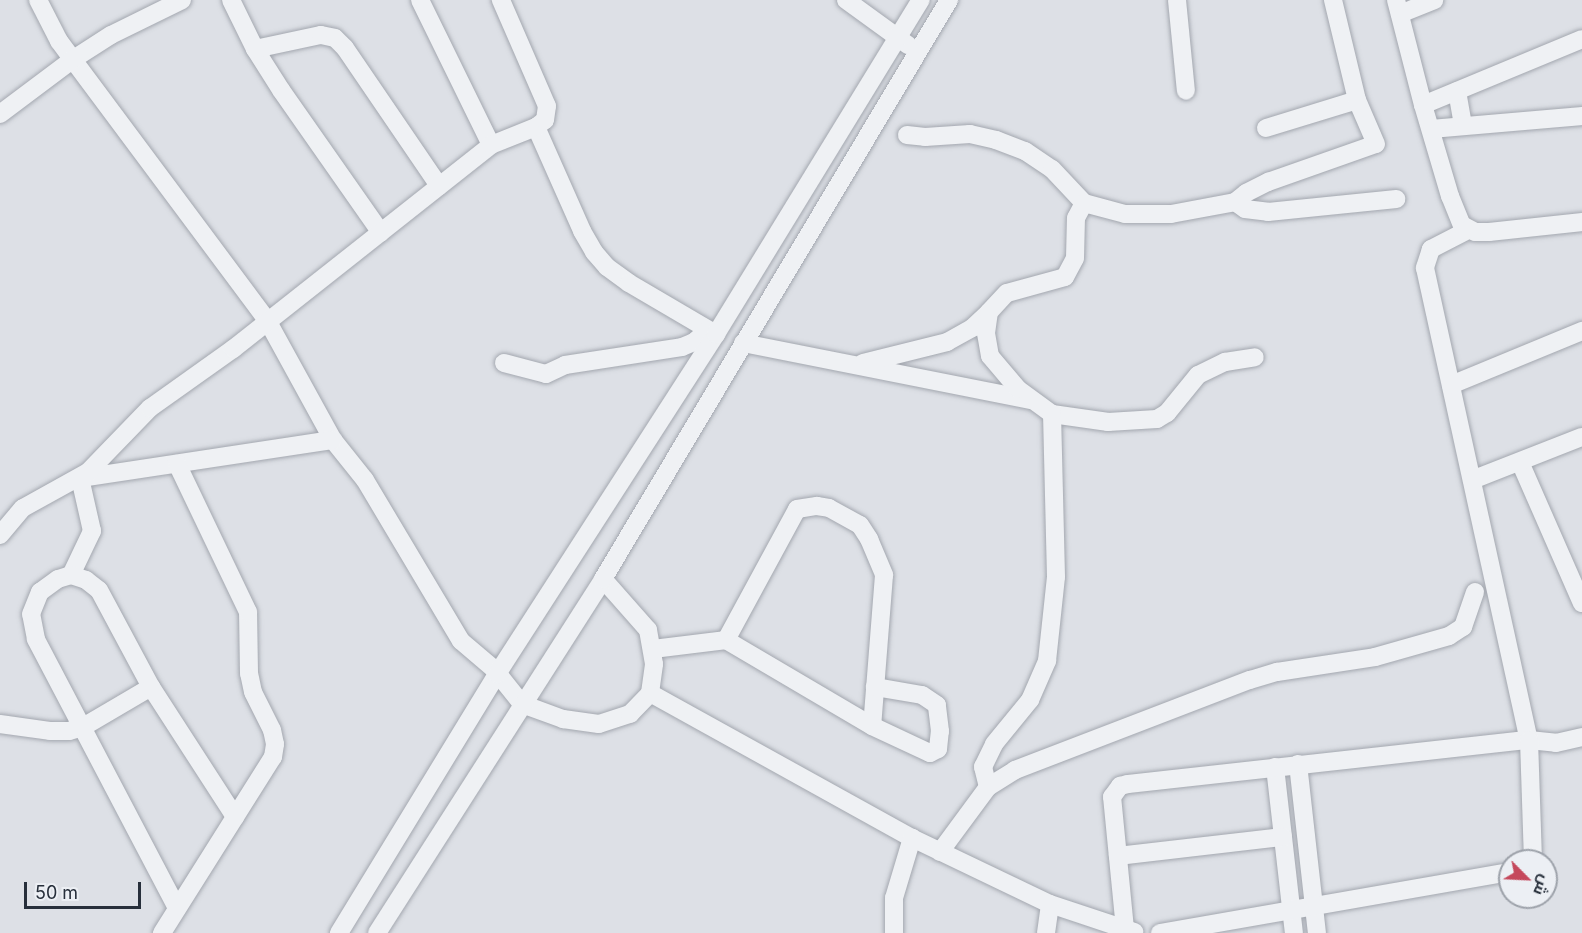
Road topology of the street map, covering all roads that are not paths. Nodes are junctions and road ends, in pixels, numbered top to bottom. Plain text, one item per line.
1 (38, 0) edge
2 (182, 0) edge
3 (231, 0) edge
4 (420, 0) edge
5 (501, 0) edge
6 (846, 0) edge
7 (921, 0) edge
8 (949, 0) edge
9 (1177, 0) edge
10 (1333, 0) edge
11 (1434, 0) edge
12 (1398, 7) edge
13 (898, 39) junction
14 (1582, 39) edge
15 (255, 49) junction
16 (917, 51) junction
17 (72, 60) junction
18 (1186, 91) dead end
19 (1457, 91) junction
20 (1357, 100) junction
21 (1424, 105) junction
22 (0, 114) edge
23 (1582, 116) edge
24 (1463, 125) junction
25 (536, 127) junction
26 (1266, 128) dead end
27 (1431, 129) junction
28 (907, 135) dead end
29 (491, 145) junction
30 (439, 186) junction
31 (1396, 199) dead end
32 (1235, 202) junction
33 (1084, 203) junction
34 (1582, 222) edge
35 (1468, 230) junction
36 (381, 233) junction
37 (989, 312) junction
38 (267, 320) junction
39 (1582, 331) edge
40 (712, 332) junction
41 (743, 343) junction
42 (1255, 357) dead end
43 (504, 363) dead end
44 (859, 364) junction
45 (1451, 385) junction
46 (1032, 401) junction
47 (1052, 414) junction
48 (1582, 437) edge
49 (333, 440) junction
50 (1520, 462) junction
51 (177, 464) junction
52 (80, 478) junction
53 (1472, 480) junction
54 (0, 535) edge
55 (71, 574) junction
56 (603, 579) junction
57 (1475, 592) dead end
58 (1582, 603) edge
59 (726, 640) junction
60 (653, 649) junction
61 (497, 674) junction
62 (151, 687) junction
63 (875, 687) junction
64 (650, 693) junction
65 (522, 704) junction
66 (0, 724) edge
67 (872, 726) junction
68 (83, 727) junction
69 (1582, 737) edge
70 (1529, 740) junction
71 (1298, 764) junction
72 (1275, 767) junction
73 (988, 787) junction
74 (235, 817) junction
75 (1283, 837) junction
76 (912, 838) junction
77 (1533, 849) edge
78 (940, 852) junction
79 (1118, 856) junction
80 (1498, 874) edge
81 (1050, 904) junction
82 (1313, 905) junction
83 (177, 908) junction
84 (1291, 909) junction
85 (1130, 931) edge
86 (162, 933) edge
87 (339, 933) edge
88 (377, 933) edge
89 (894, 933) edge
90 (1046, 933) edge
91 (1161, 933) edge
92 (1294, 933) edge
93 (1317, 933) edge

1 - 17 street
2 - 17 street
3 - 15 street
4 - 29 street
5 - 25 street
6 - 13 street
7 - 13 street
8 - 16 street
9 - 18 street
10 - 20 street
11 - 12 street
12 - 21 street
13 - 16 street
13 - 40 street
14 - 19 street
15 - 30 street
15 - 36 street
16 - 41 street
17 - 22 street
17 - 38 street
19 - 21 street
19 - 24 street
20 - 26 street
20 - 32 street
21 - 27 street
23 - 24 street
24 - 27 street
25 - 29 street
25 - 40 street
27 - 35 street
28 - 33 street
29 - 30 street
30 - 36 street
31 - 32 street
32 - 33 street
33 - 37 street
34 - 35 street
35 - 45 street
36 - 38 street
37 - 44 street
37 - 46 street
38 - 49 street
38 - 52 street
39 - 45 street
40 - 43 street
40 - 61 street
41 - 44 street
41 - 56 street
42 - 47 street
44 - 46 street
45 - 53 street
46 - 47 street
47 - 73 street
48 - 50 street
49 - 51 street
49 - 61 street
50 - 53 street
50 - 58 street
51 - 52 street
51 - 74 street
52 - 54 street
52 - 55 street
53 - 70 street
55 - 62 street
55 - 68 street
56 - 60 street
56 - 65 street
57 - 73 street
59 - 60 street
59 - 63 street
59 - 67 street
60 - 64 street
61 - 65 street
61 - 87 street
62 - 68 street
62 - 74 street
63 - 67 street
63 - 67 street
64 - 65 street
64 - 76 street
65 - 88 street
66 - 68 street
68 - 83 street
69 - 70 street
70 - 71 street
70 - 77 street
71 - 72 street
71 - 82 street
72 - 75 street
72 - 79 street
73 - 78 street
74 - 83 street
75 - 79 street
75 - 84 street
76 - 78 street
76 - 89 street
78 - 81 street
79 - 85 street
80 - 82 street
81 - 85 street
81 - 90 street
82 - 84 street
82 - 93 street
83 - 86 street
84 - 91 street
84 - 92 street

